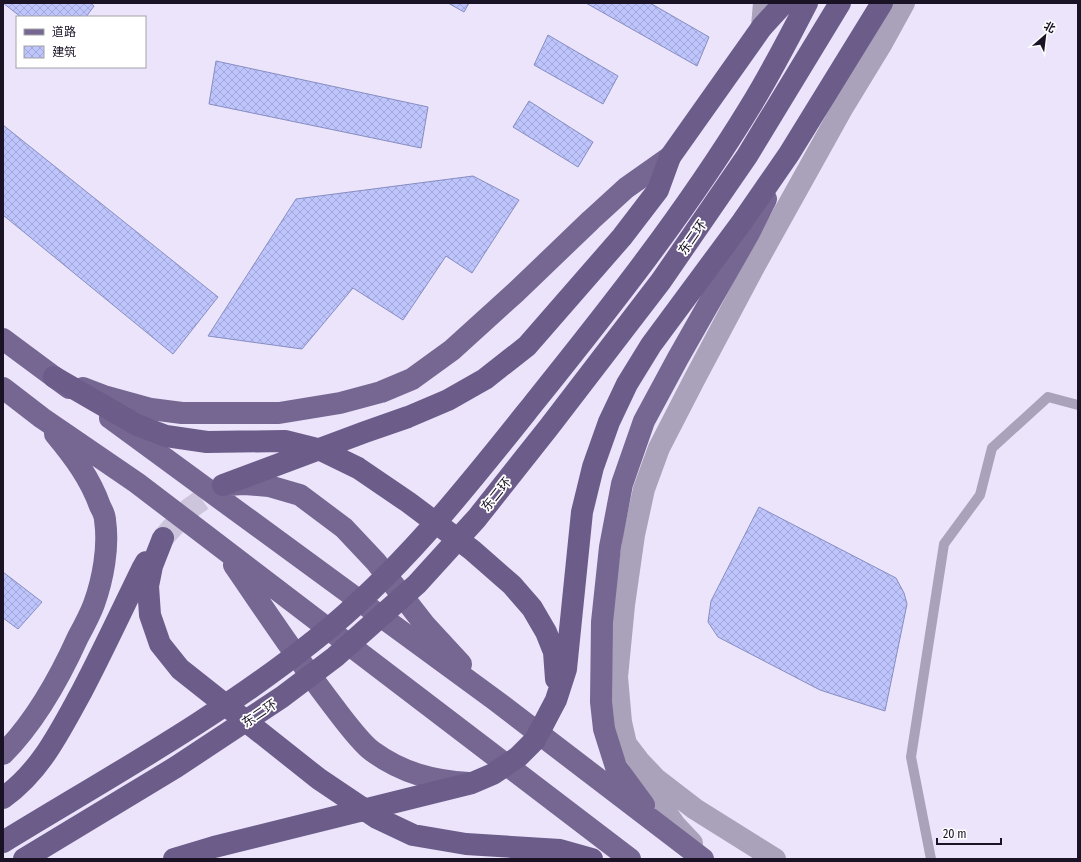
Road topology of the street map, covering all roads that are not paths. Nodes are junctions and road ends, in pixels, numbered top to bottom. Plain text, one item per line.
1 (764, 3) edge
2 (784, 3) edge
3 (807, 3) edge
4 (840, 3) edge
5 (882, 3) edge
6 (904, 3) edge
7 (762, 27) junction
8 (789, 154) junction
9 (670, 157) junction
10 (3, 339) edge
11 (54, 377) junction
12 (3, 388) edge
13 (1078, 405) edge
14 (42, 418) junction
15 (223, 486) joint
16 (221, 547) junction
17 (495, 700) junction
18 (556, 700) junction
19 (626, 744) junction
20 (3, 754) edge
21 (472, 783) junction
22 (3, 798) edge
23 (3, 842) edge
24 (24, 859) edge
25 (174, 859) edge
26 (592, 859) edge
27 (630, 859) edge
28 (704, 859) edge
29 (775, 859) edge
30 (931, 859) edge

1 - 7 street
2 - 7 highway
3 - 23 highway, 东二环
4 - 24 highway, 东二环
5 - 8 highway
6 - 19 street
7 - 9 highway
8 - 18 highway
8 - 28 main road
9 - 11 main road
9 - 15 highway
10 - 11 main road
11 - 17 main road
11 - 18 highway
12 - 14 main road
13 - 30 lane
14 - 16 main road
14 - 20 main road
15 - 17 main road
16 - 21 main road
16 - 27 main road
17 - 28 main road
18 - 21 highway
19 - 28 street
19 - 29 street
21 - 25 highway
22 - 26 highway

